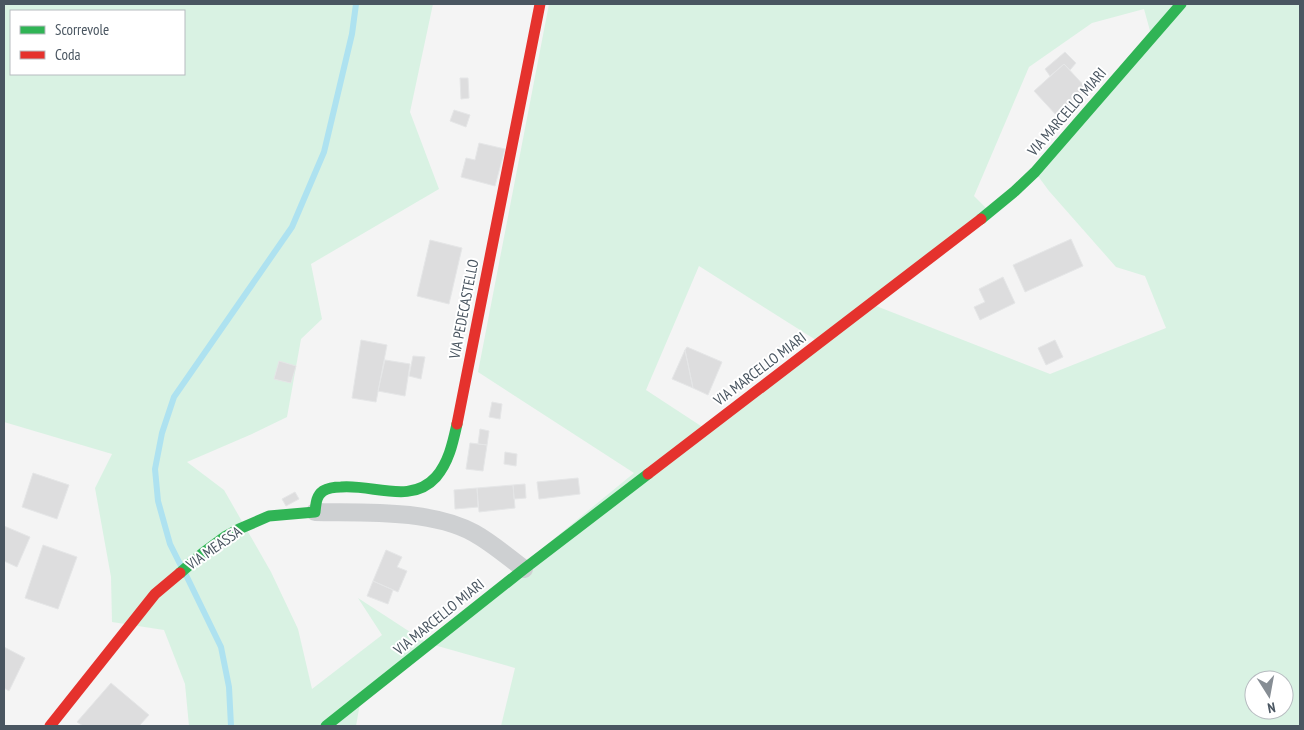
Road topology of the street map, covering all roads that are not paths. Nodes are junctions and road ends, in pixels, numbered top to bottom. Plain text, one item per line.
1 (540, 4) edge
2 (1181, 4) edge
3 (316, 512) junction
4 (524, 569) junction
5 (50, 726) edge
6 (326, 726) edge

1 - 3 main road, VIA PEDECASTELLO
2 - 4 main road, VIA MARCELLO MIARI
3 - 4 street, VIA MEASSA
3 - 5 main road, VIA MEASSA
4 - 6 main road, VIA MARCELLO MIARI

